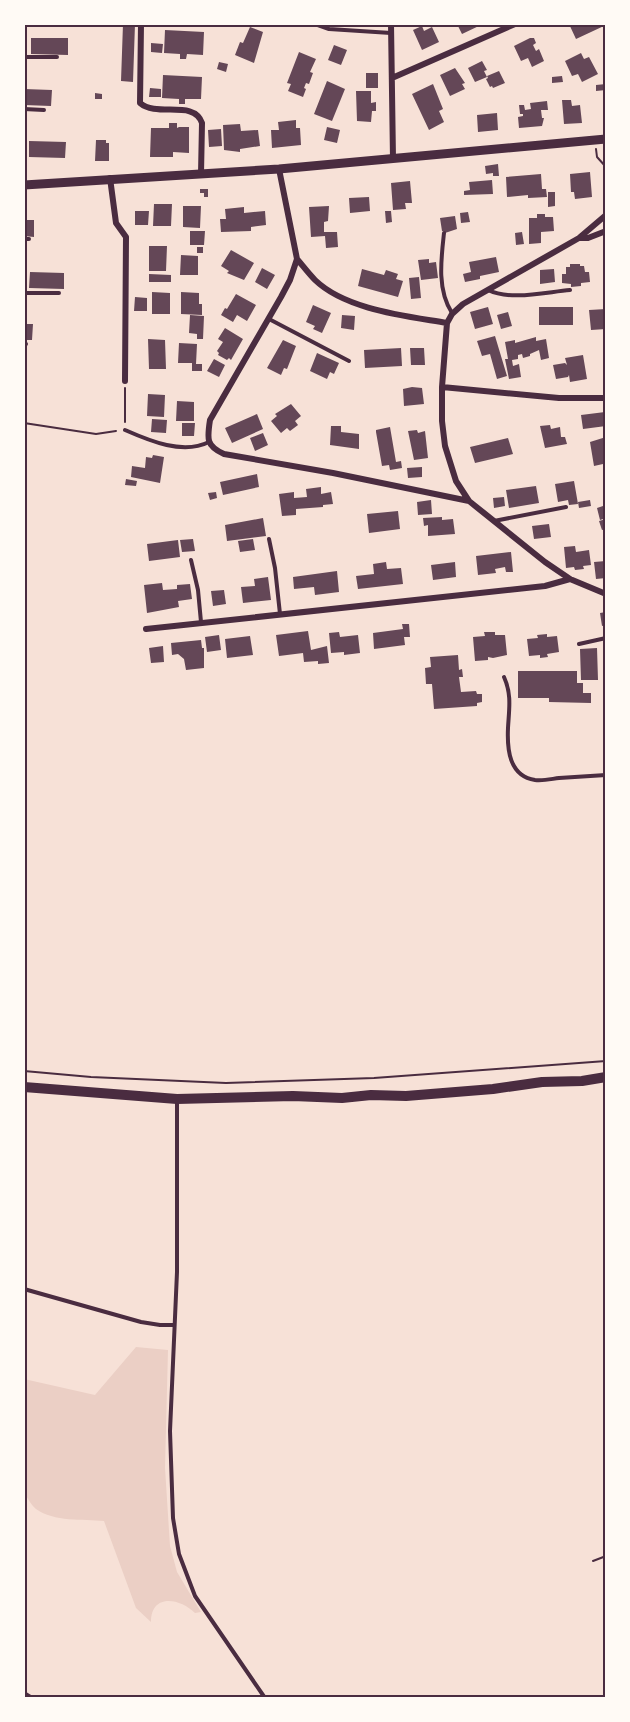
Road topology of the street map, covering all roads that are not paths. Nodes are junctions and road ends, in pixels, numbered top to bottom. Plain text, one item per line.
1 (141, 24) edge
2 (315, 24) edge
3 (391, 24) edge
4 (515, 24) edge
5 (391, 33) junction
6 (24, 57) edge
7 (57, 57) dead end
8 (392, 78) junction
9 (24, 109) edge
10 (44, 110) dead end
11 (606, 140) edge
12 (393, 159) junction
13 (279, 169) junction
14 (201, 174) junction
15 (110, 178) junction
16 (24, 185) edge
17 (606, 215) edge
18 (606, 231) edge
19 (444, 233) dead end
20 (579, 238) junction
21 (297, 259) junction
22 (487, 290) junction
23 (570, 290) dead end
24 (24, 293) edge
25 (59, 293) dead end
26 (453, 314) junction
27 (268, 319) junction
28 (447, 323) junction
29 (349, 361) dead end
30 (125, 381) road end
31 (442, 387) junction
32 (606, 398) edge
33 (125, 430) road end
34 (209, 442) junction
35 (469, 501) junction
36 (566, 507) dead end
37 (494, 521) junction
38 (269, 539) dead end
39 (191, 560) dead end
40 (570, 579) junction
41 (606, 594) edge
42 (280, 615) junction
43 (201, 622) junction
44 (146, 629) dead end
45 (606, 638) edge
46 (579, 644) dead end
47 (504, 677) dead end
48 (606, 775) edge
49 (606, 1077) edge
50 (24, 1087) edge
51 (177, 1099) junction
52 (24, 1289) edge
53 (174, 1325) junction
54 (24, 1693) edge
55 (32, 1698) edge
56 (265, 1698) edge

1 - 14 street
2 - 5 lane
3 - 5 street
4 - 8 street
5 - 8 street
6 - 7 lane
8 - 12 street
9 - 10 lane
11 - 12 street
12 - 13 street
13 - 14 street
13 - 21 street
14 - 15 street
15 - 16 street
15 - 30 street
17 - 20 street
18 - 20 street
19 - 26 lane
20 - 22 street
21 - 27 street
21 - 28 street
22 - 23 lane
22 - 26 street
24 - 25 lane
26 - 28 street
27 - 29 lane
27 - 34 street
28 - 31 street
31 - 32 street
31 - 35 street
33 - 34 lane
34 - 35 street
35 - 37 street
36 - 37 lane
37 - 40 street
38 - 42 lane
39 - 43 lane
40 - 41 street
40 - 42 street
42 - 43 street
43 - 44 street
45 - 46 lane
47 - 48 lane
49 - 51 main road
50 - 51 main road
51 - 53 lane
52 - 53 lane
53 - 56 lane
54 - 55 lane

